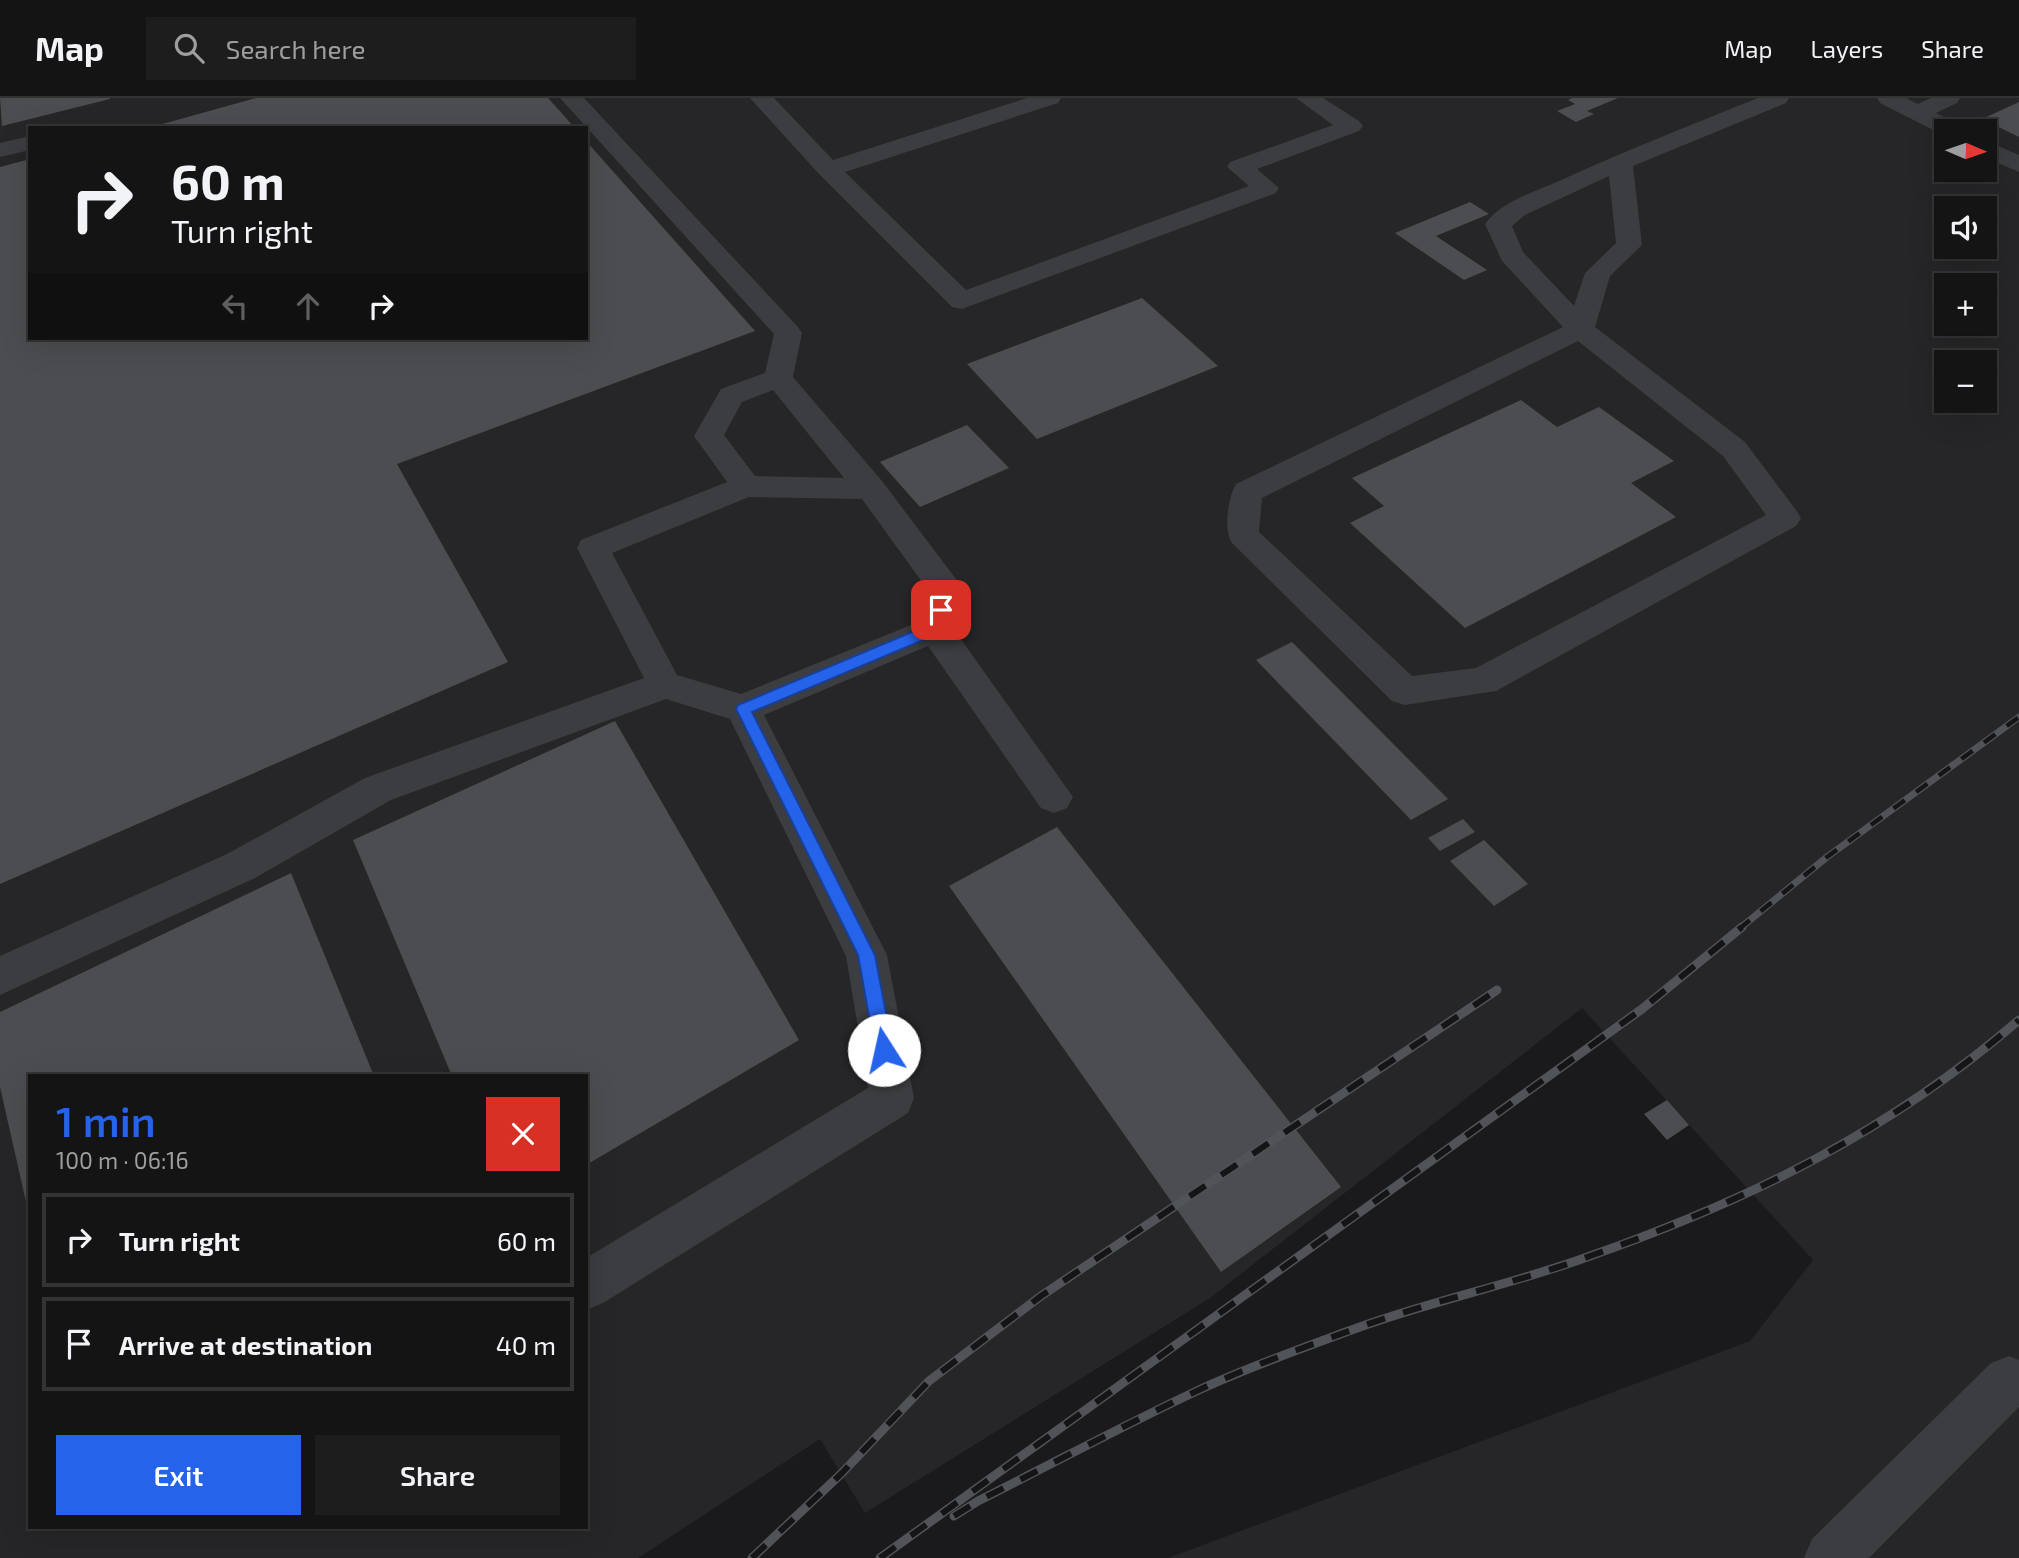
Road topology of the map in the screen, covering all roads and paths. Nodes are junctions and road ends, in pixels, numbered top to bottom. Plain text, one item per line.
1 (571, 98) edge
2 (761, 98) edge
3 (1050, 98) edge
4 (1307, 98) edge
5 (1778, 98) edge
6 (1888, 98) edge
7 (1949, 98) edge
8 (1918, 113) junction
9 (1934, 121) edge
10 (28, 143) edge
11 (0, 150) edge
12 (1997, 154) edge
13 (1620, 162) junction
14 (2019, 165) edge
15 (828, 169) junction
16 (1580, 329) junction
17 (778, 378) junction
18 (746, 486) junction
19 (871, 489) junction
20 (935, 629) junction
21 (665, 685) junction
22 (743, 709) junction
23 (1054, 797) dead end
24 (0, 976) edge
25 (588, 1285) edge
26 (2009, 1381) dead end
27 (1831, 1558) edge

1 - 17 lane
2 - 15 lane
3 - 15 lane
4 - 15 lane
5 - 13 lane
6 - 8 lane
7 - 8 lane
8 - 9 lane
10 - 11 lane
12 - 14 lane
13 - 16 lane
13 - 16 lane
16 - 16 lane
17 - 18 lane
17 - 19 lane
18 - 19 lane
18 - 21 lane
19 - 20 lane
20 - 22 lane
20 - 23 lane
21 - 22 lane
21 - 24 lane
22 - 25 lane
26 - 27 lane

